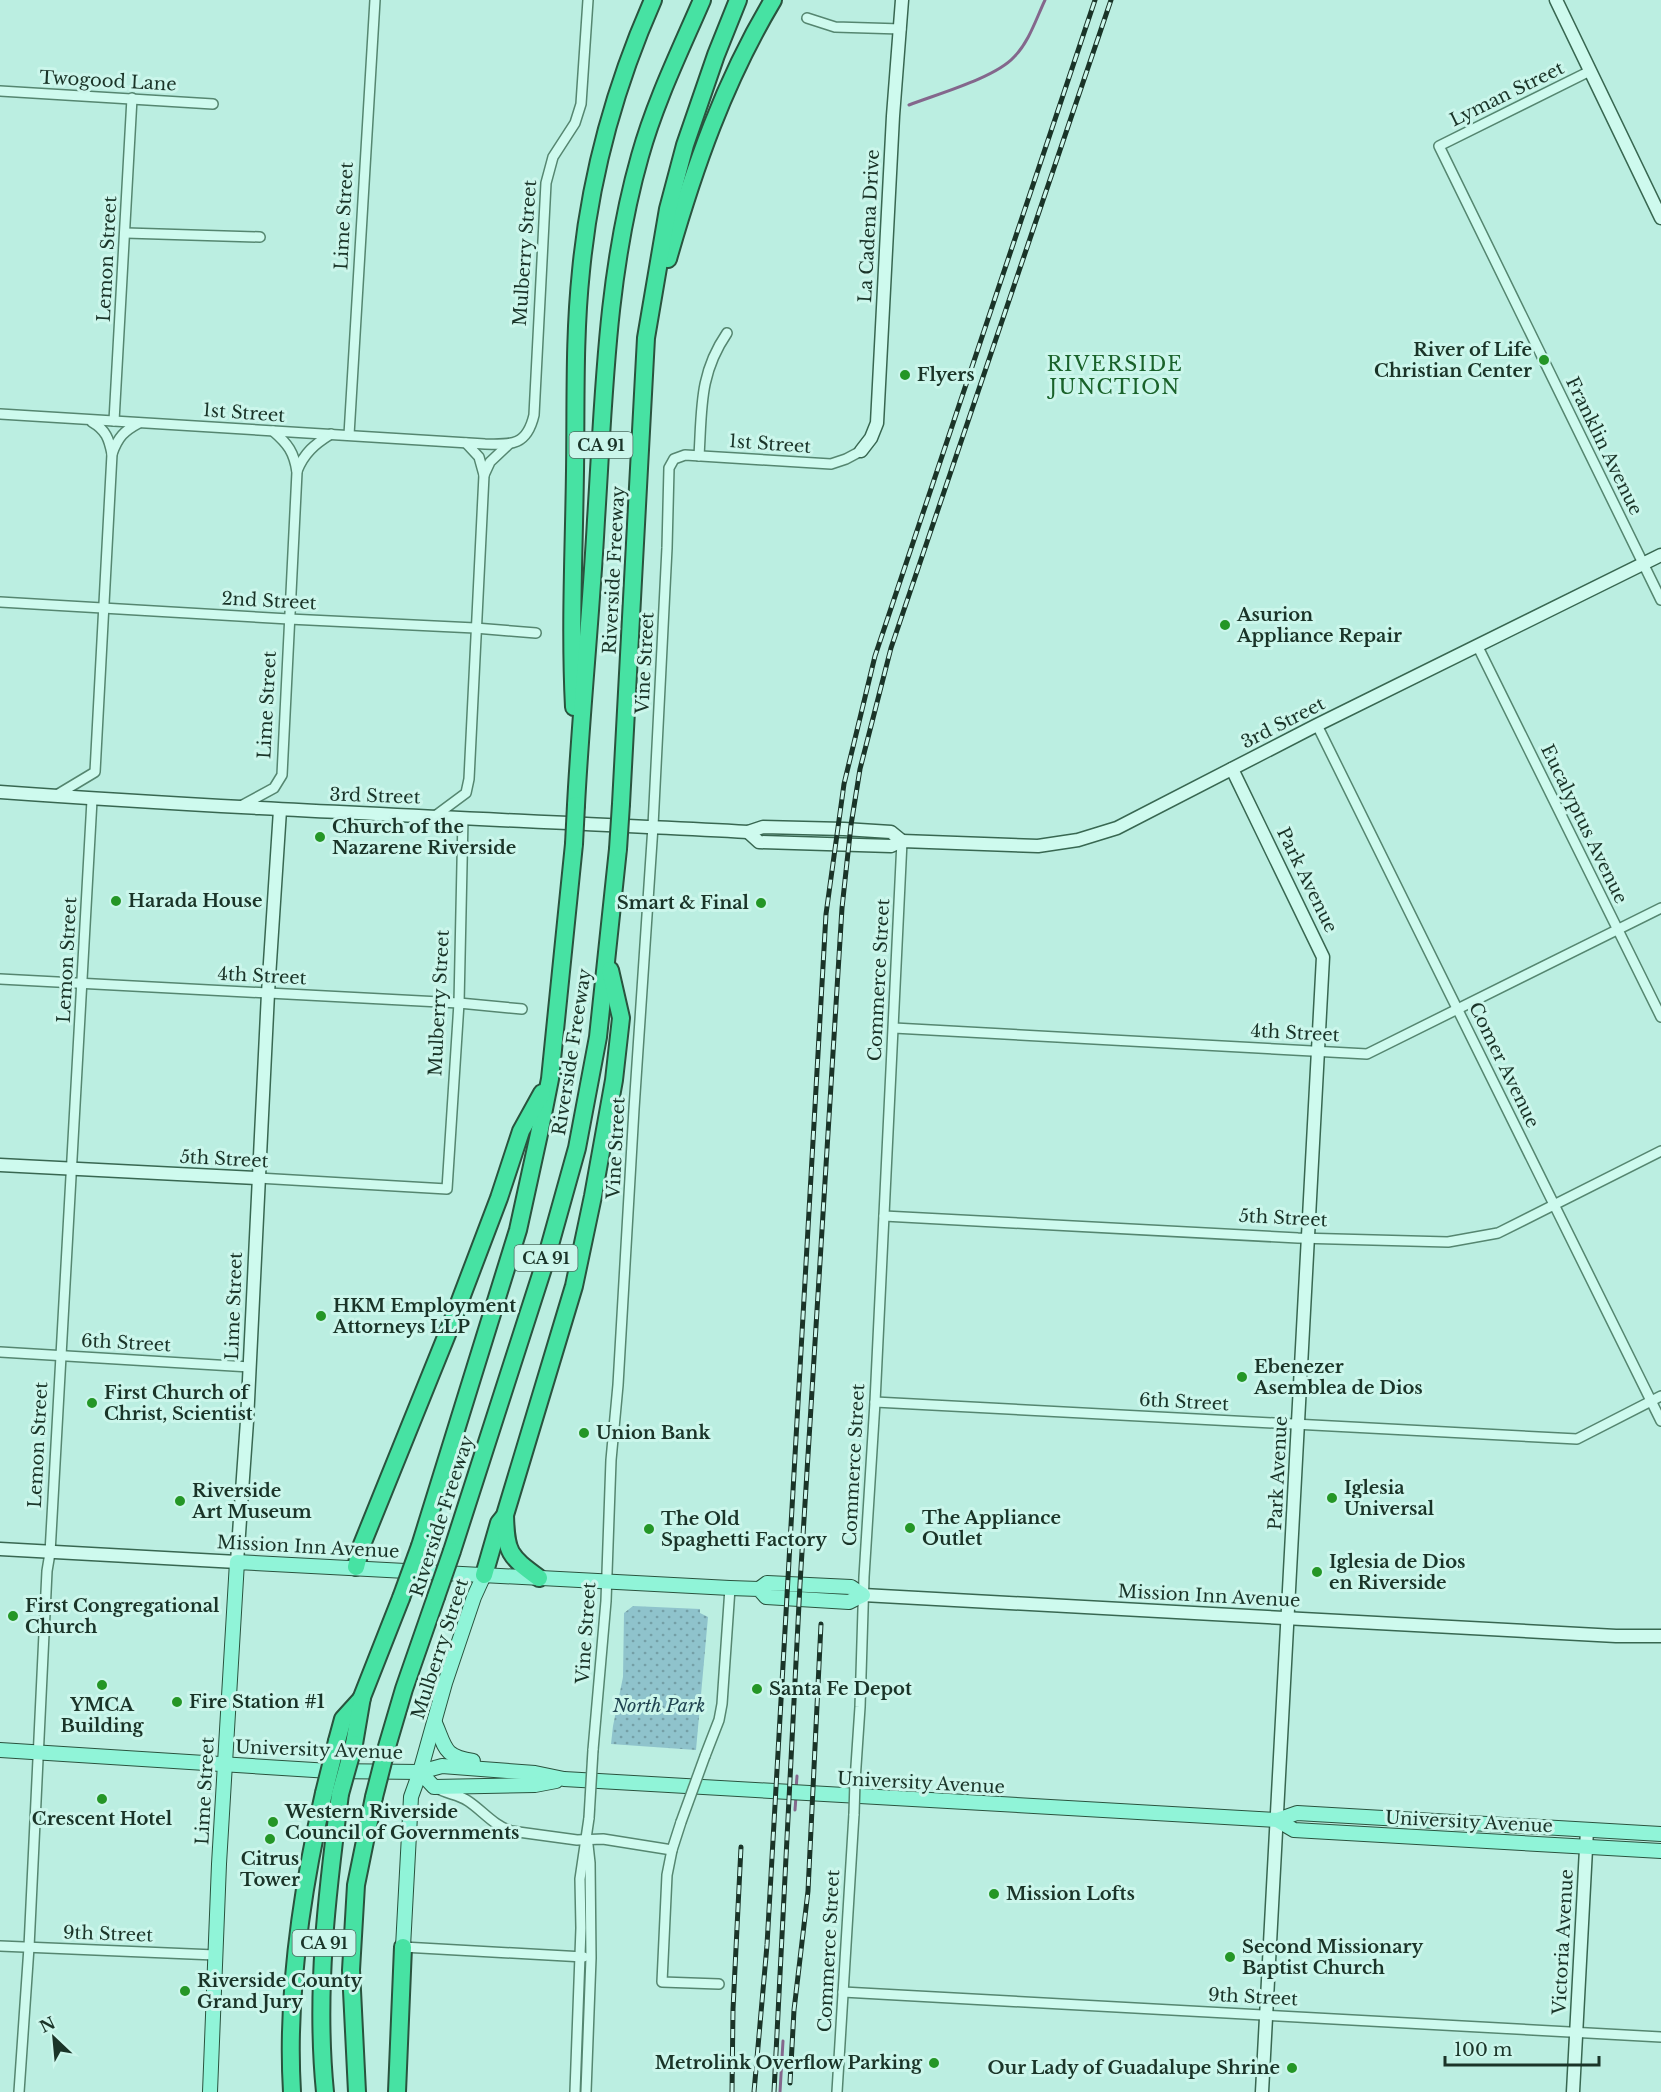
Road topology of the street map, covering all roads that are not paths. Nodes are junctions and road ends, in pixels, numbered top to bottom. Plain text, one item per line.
1 (375, 0) edge
2 (588, 0) edge
3 (653, 0) edge
4 (702, 0) edge
5 (738, 0) edge
6 (773, 0) edge
7 (902, 0) edge
8 (1556, 0) edge
9 (807, 18) dead end
10 (900, 29) junction
11 (1590, 71) junction
12 (0, 91) edge
13 (132, 98) junction
14 (213, 104) dead end
15 (1439, 146) joint
16 (1661, 218) edge
17 (126, 233) junction
18 (260, 237) dead end
19 (727, 333) dead end
20 (646, 338) junction
21 (0, 414) edge
22 (89, 420) junction
23 (114, 421) junction
24 (139, 423) junction
25 (273, 431) junction
26 (331, 434) junction
27 (349, 435) junction
28 (466, 443) junction
29 (508, 445) junction
30 (861, 451) joint
31 (112, 454) junction
32 (699, 456) junction
33 (674, 459) joint
34 (297, 472) junction
35 (484, 475) junction
36 (1661, 555) edge
37 (1643, 564) junction
38 (1661, 600) edge
39 (0, 602) edge
40 (104, 608) junction
41 (289, 620) junction
42 (475, 628) junction
43 (536, 633) dead end
44 (1477, 645) junction
45 (1317, 725) junction
46 (1232, 769) junction
47 (578, 780) junction
48 (0, 792) edge
49 (55, 796) junction
50 (92, 800) junction
51 (238, 808) junction
52 (280, 810) junction
53 (435, 816) junction
54 (463, 818) junction
55 (653, 826) junction
56 (902, 841) junction
57 (1661, 908) edge
58 (1617, 929) junction
59 (607, 958) junction
60 (0, 979) edge
61 (82, 984) junction
62 (268, 993) junction
63 (459, 1003) junction
64 (522, 1009) dead end
65 (1458, 1010) junction
66 (1661, 1017) edge
67 (894, 1028) junction
68 (1320, 1051) junction
69 (550, 1079) junction
70 (1661, 1151) edge
71 (0, 1166) edge
72 (72, 1170) junction
73 (258, 1178) junction
74 (447, 1189) joint
75 (1555, 1205) junction
76 (884, 1216) junction
77 (1309, 1238) junction
78 (0, 1352) edge
79 (60, 1355) junction
80 (250, 1367) junction
81 (1661, 1396) edge
82 (1651, 1401) junction
83 (874, 1402) junction
84 (1661, 1421) edge
85 (1299, 1424) junction
86 (505, 1515) junction
87 (0, 1549) edge
88 (50, 1553) junction
89 (237, 1562) junction
90 (356, 1567) junction
91 (484, 1575) junction
92 (539, 1578) junction
93 (606, 1581) junction
94 (730, 1588) junction
95 (863, 1595) junction
96 (1288, 1619) junction
97 (1661, 1636) edge
98 (435, 1723) junction
99 (0, 1750) edge
100 (38, 1752) junction
101 (224, 1765) junction
102 (494, 1770) junction
103 (420, 1772) junction
104 (564, 1779) junction
105 (434, 1787) junction
106 (332, 1794) junction
107 (1277, 1820) junction
108 (1587, 1830) junction
109 (1661, 1834) edge
110 (587, 1840) junction
111 (1586, 1847) junction
112 (672, 1850) junction
113 (1661, 1851) edge
114 (0, 1946) edge
115 (29, 1947) junction
116 (403, 1947) junction
117 (214, 1955) junction
118 (580, 1957) junction
119 (591, 1958) junction
120 (718, 1984) dead end
121 (843, 1992) junction
122 (1266, 2014) junction
123 (1576, 2032) junction
124 (1661, 2037) edge
125 (19, 2092) edge
126 (210, 2092) edge
127 (292, 2092) edge
128 (325, 2092) edge
129 (357, 2092) edge
130 (397, 2092) edge
131 (575, 2092) edge
132 (586, 2092) edge
133 (837, 2092) edge
134 (1262, 2092) edge
135 (1573, 2092) edge

1 - 27 street, Lime Street
2 - 29 street, Mulberry Street
3 - 47 highway
4 - 47 highway, Riverside Freeway / CA 91
5 - 20 highway, Riverside Freeway / CA 91
6 - 20 highway
7 - 10 main road, La Cadena Drive
8 - 11 main road
9 - 10 street
10 - 30 main road, La Cadena Drive
11 - 15 street, Lyman Street
11 - 16 main road
12 - 13 street, Twogood Lane
13 - 14 street, Twogood Lane
13 - 17 street, Lemon Street
15 - 37 street, Franklin Avenue
17 - 18 street
17 - 23 street, Lemon Street
19 - 32 street
20 - 59 highway, Riverside Freeway / CA 91, bridge
21 - 22 street, 1st Street
22 - 23 street, 1st Street
22 - 31 street
23 - 24 street, 1st Street
24 - 25 street, 1st Street
24 - 31 street
25 - 26 street, 1st Street
25 - 34 street
26 - 27 street, 1st Street
26 - 34 street
27 - 28 street, 1st Street
28 - 29 street, 1st Street
28 - 35 street
29 - 35 street, Mulberry Street
30 - 32 street, 1st Street
31 - 40 street
32 - 33 street, 1st Street
33 - 55 street, Vine Street
34 - 41 street, Lime Street
35 - 42 street
36 - 37 main road, 3rd Street
37 - 38 street, Franklin Avenue
37 - 44 main road, 3rd Street
39 - 40 street, 2nd Street
40 - 41 street, 2nd Street
40 - 49 street
41 - 42 street, 2nd Street
41 - 51 street, Lime Street
42 - 43 street, 2nd Street
42 - 53 street
44 - 45 main road, 3rd Street
44 - 58 street, Eucalyptus Avenue
45 - 46 main road, 3rd Street
45 - 65 street, Comer Avenue
46 - 56 main road, 3rd Street
46 - 68 main road, Park Avenue
47 - 69 highway, Riverside Freeway / CA 91, bridge
48 - 49 main road, 3rd Street
49 - 50 main road, 3rd Street
50 - 51 main road, 3rd Street
50 - 61 street, Lemon Street
51 - 52 main road, 3rd Street
52 - 53 main road, 3rd Street
52 - 62 main road, Lime Street
53 - 54 main road, 3rd Street
54 - 55 main road, 3rd Street
54 - 63 street, Mulberry Street
55 - 56 main road, 3rd Street
55 - 93 street, Vine Street
56 - 67 street, Commerce Street
57 - 58 street, 4th Street
58 - 65 street, 4th Street
58 - 66 street, Eucalyptus Avenue
59 - 86 highway
59 - 129 highway, Riverside Freeway / CA 91, bridge
60 - 61 street, 4th Street
61 - 62 street, 4th Street
61 - 72 street, Lemon Street
62 - 63 street, 4th Street
62 - 73 main road, Lime Street
63 - 64 street, 4th Street
63 - 74 street, Mulberry Street
65 - 68 street, 4th Street
65 - 75 street, Comer Avenue
67 - 68 street, 4th Street
67 - 76 street, Commerce Street
68 - 77 main road, Park Avenue
69 - 90 highway
69 - 106 highway, Riverside Freeway / CA 91, bridge
70 - 75 street, 5th Street
71 - 72 main road, 5th Street
72 - 73 main road, 5th Street
72 - 79 street, Lemon Street
73 - 74 street, 5th Street
73 - 80 main road, Lime Street
75 - 77 street, 5th Street
75 - 82 street, Comer Avenue
76 - 77 street, 5th Street
76 - 83 street, Commerce Street
77 - 85 main road, Park Avenue
78 - 79 street, 6th Street
79 - 80 street, 6th Street
79 - 88 street, Lemon Street
80 - 89 main road, Lime Street
81 - 82 street, 6th Street
82 - 84 street, Comer Avenue
82 - 85 street, 6th Street
83 - 85 street, 6th Street
83 - 95 street, Commerce Street
85 - 96 main road, Park Avenue
86 - 91 highway
86 - 92 highway
87 - 88 main road, Mission Inn Avenue
88 - 89 main road, Mission Inn Avenue
88 - 100 street, Lemon Street
89 - 90 main road, Mission Inn Avenue
89 - 101 main road, Lime Street
90 - 91 main road, Mission Inn Avenue
91 - 92 main road, Mission Inn Avenue
91 - 98 main road, Mulberry Street
92 - 93 main road, Mission Inn Avenue
93 - 94 main road, Mission Inn Avenue
93 - 110 street, Vine Street, bridge
94 - 95 main road, Mission Inn Avenue
94 - 112 street, bridge
95 - 96 main road, Mission Inn Avenue
95 - 121 street, Commerce Street, bridge
96 - 97 main road, Mission Inn Avenue
96 - 107 main road, Park Avenue
98 - 102 main road
98 - 103 main road, Mulberry Street
99 - 100 main road, University Avenue
100 - 101 main road, University Avenue
100 - 115 street, Lemon Street
101 - 103 main road, University Avenue
101 - 117 main road, Lime Street
102 - 103 main road, University Avenue
102 - 104 main road, University Avenue
103 - 105 main road, University Avenue
103 - 116 main road, Mulberry Street
104 - 105 main road, University Avenue
104 - 107 main road, University Avenue
105 - 110 street
106 - 127 highway
106 - 128 highway, CA 91
107 - 108 main road, University Avenue
107 - 111 main road, University Avenue
107 - 122 main road, Park Avenue
108 - 109 main road, University Avenue
108 - 111 main road, Victoria Avenue
110 - 112 street
110 - 118 street, Vine Street
110 - 119 street, Vine Street
111 - 113 main road, University Avenue
111 - 123 main road, Victoria Avenue
112 - 120 street
114 - 115 street, 9th Street
115 - 117 street, 9th Street
115 - 125 street, Lemon Street
116 - 118 street
116 - 130 highway
117 - 126 main road, Lime Street
118 - 119 street
118 - 131 street, Vine Street
119 - 132 street, Vine Street
121 - 122 street, 9th Street
121 - 133 street, Commerce Street
122 - 123 street, 9th Street
122 - 134 main road, Park Avenue
123 - 124 street, 9th Street
123 - 135 main road, Victoria Avenue

